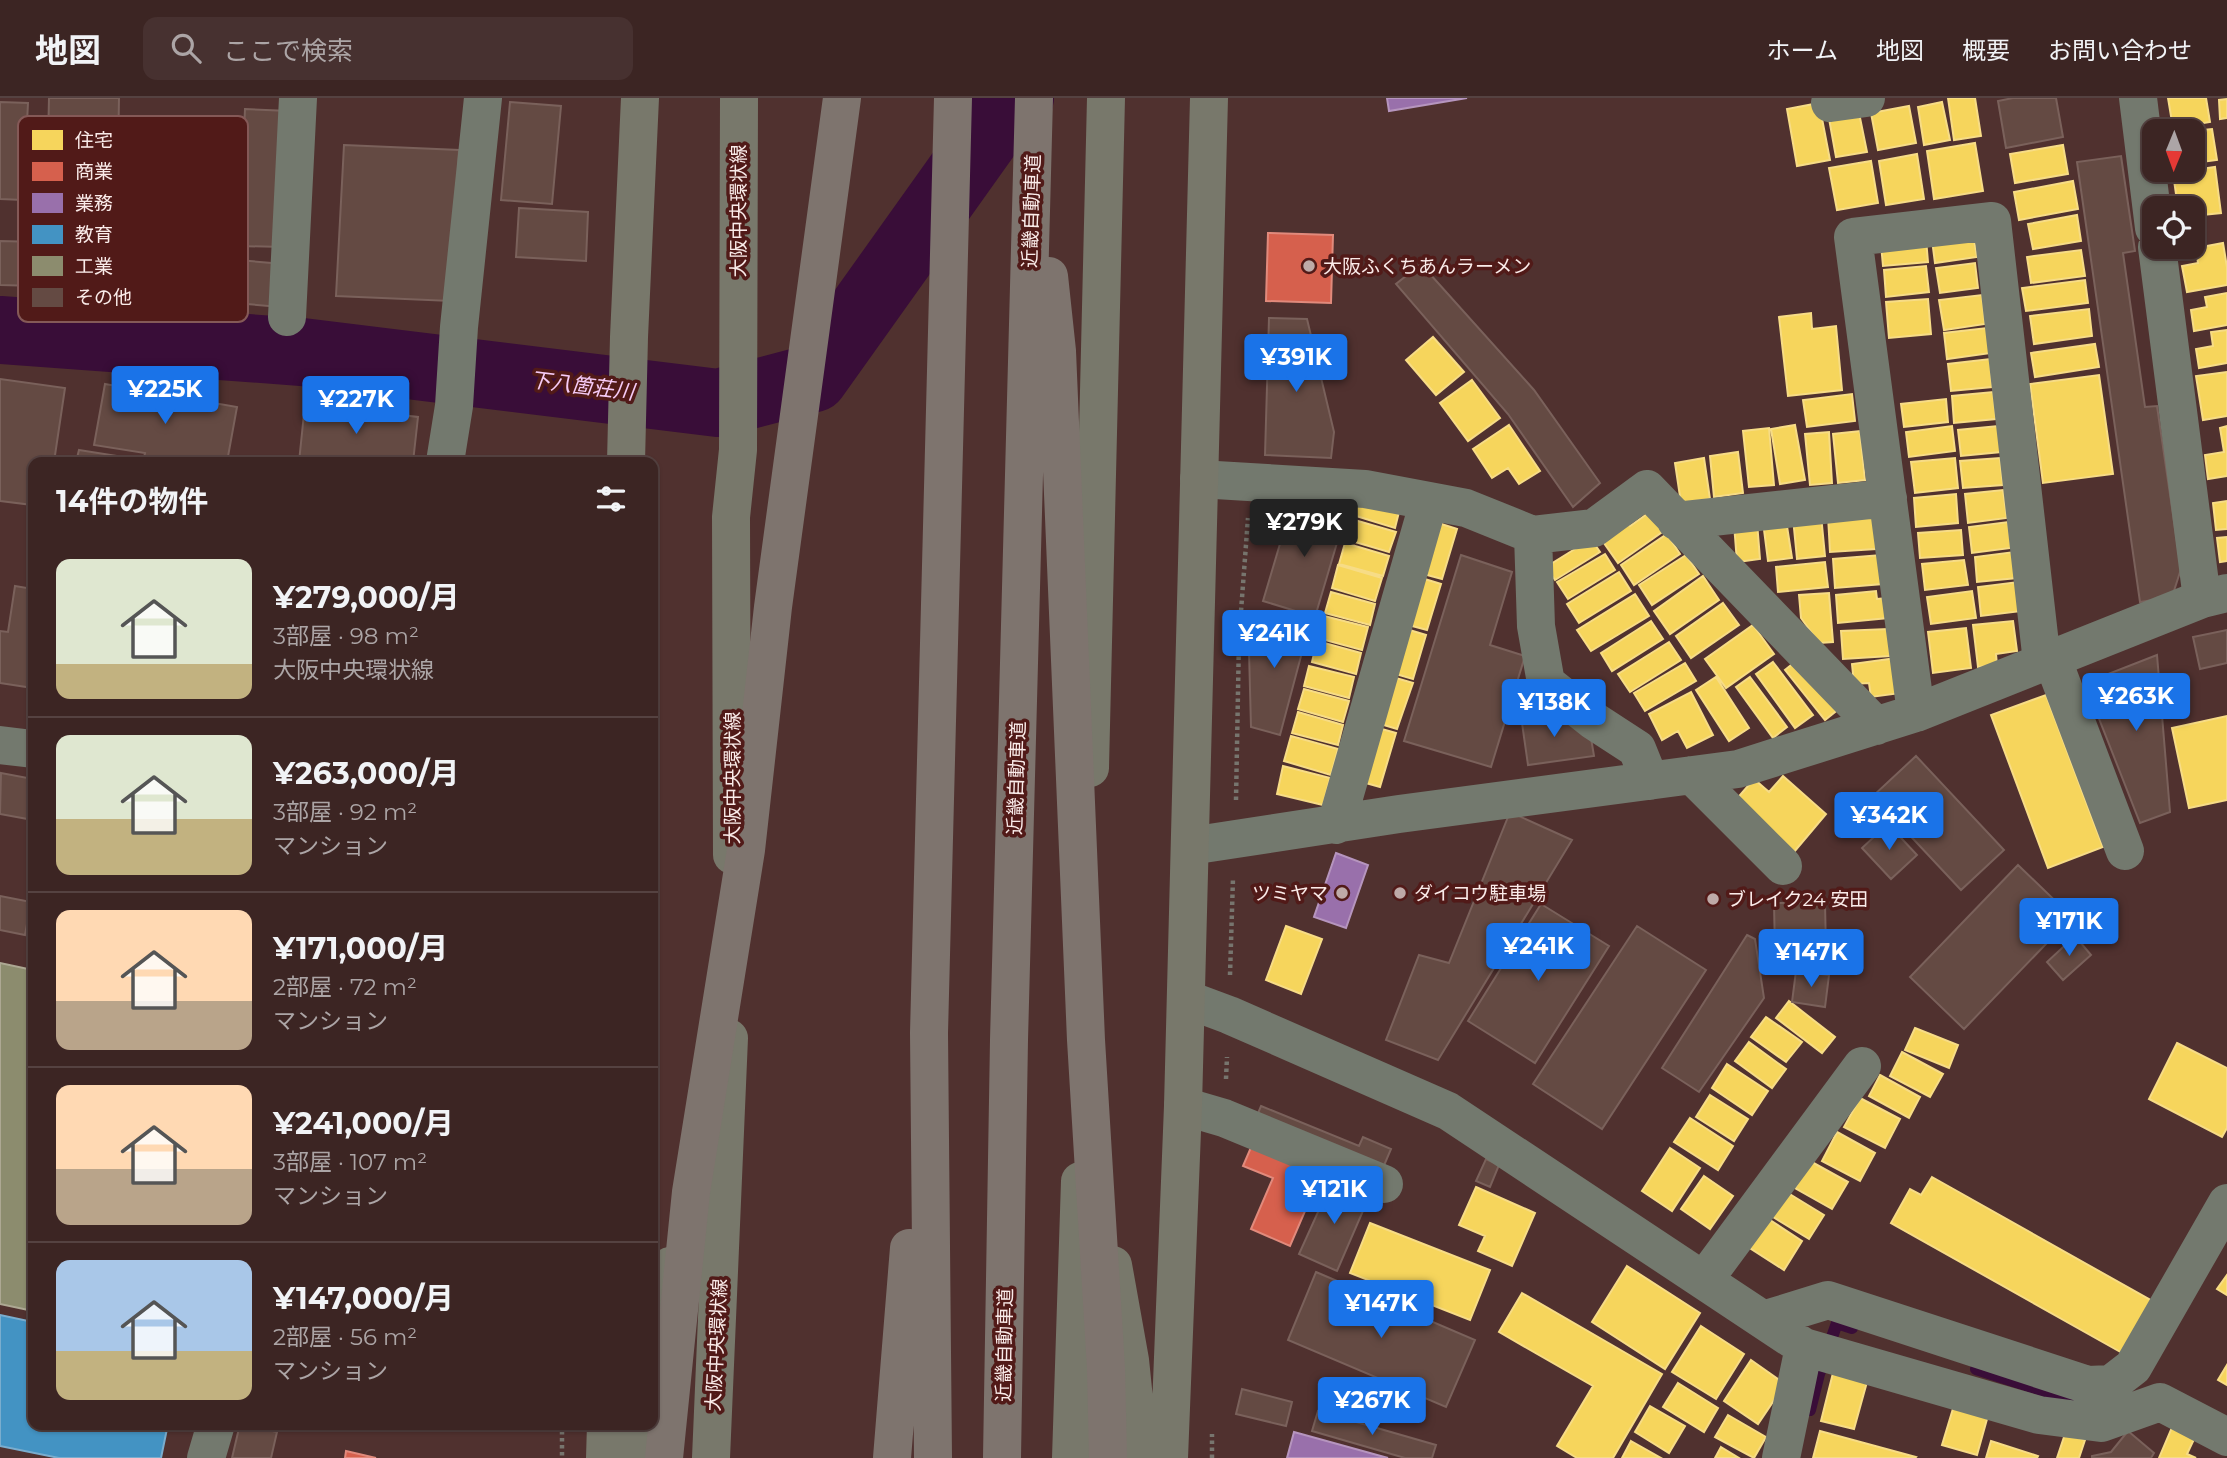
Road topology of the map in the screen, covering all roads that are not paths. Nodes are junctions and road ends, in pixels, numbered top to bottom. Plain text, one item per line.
1 (298, 98) edge
2 (483, 98) edge
3 (640, 98) edge
4 (739, 98) edge
5 (842, 98) edge
6 (953, 98) edge
7 (1106, 98) edge
8 (1209, 98) edge
9 (2138, 98) edge
10 (1033, 115) edge
11 (2150, 196) edge
12 (2159, 259) edge
13 (287, 317) dead end
14 (447, 457) edge
15 (626, 457) edge
16 (1199, 479) junction
17 (1888, 498) junction
18 (1429, 501) junction
19 (1676, 521) junction
20 (1533, 535) junction
21 (2214, 596) edge
22 (2047, 660) junction
23 (1916, 713) junction
24 (1876, 726) junction
25 (0, 745) edge
26 (28, 748) edge
27 (1692, 775) junction
28 (1650, 781) junction
29 (1336, 825) junction
30 (1190, 846) junction
31 (2125, 850) dead end
32 (1783, 866) dead end
33 (1186, 999) junction
34 (730, 1013) junction
35 (929, 1033) junction
36 (1862, 1066) dead end
37 (1083, 1105) junction
38 (1183, 1106) junction
39 (1384, 1184) dead end
40 (2227, 1203) edge
41 (1704, 1280) junction
42 (1763, 1320) junction
43 (658, 1324) edge
44 (1806, 1348) junction
45 (214, 1430) edge
46 (606, 1430) edge
47 (635, 1430) edge
48 (2227, 1437) edge
49 (206, 1458) edge
50 (605, 1458) edge
51 (628, 1458) edge
52 (664, 1458) edge
53 (711, 1458) edge
54 (892, 1458) edge
55 (933, 1458) edge
56 (1002, 1458) edge
57 (1072, 1458) edge
58 (1108, 1458) edge
59 (1140, 1458) edge
60 (1169, 1458) edge
61 (1781, 1458) edge

1 - 13 street
2 - 14 street
3 - 15 main road
4 - 34 main road, 大阪中央環状線
5 - 52 highway
6 - 35 highway
7 - 37 main road
8 - 16 main road
9 - 11 street
10 - 56 highway, 近畿自動車道
10 - 58 highway
12 - 21 street
16 - 18 street
16 - 30 main road
17 - 19 street
17 - 22 street
17 - 23 street
18 - 20 street
18 - 29 street
19 - 20 street
19 - 24 street
20 - 28 street
21 - 22 street
22 - 23 street
22 - 31 street
23 - 24 street
24 - 27 street
25 - 26 street
27 - 28 street
27 - 32 street
28 - 29 street
29 - 30 street
30 - 33 main road
33 - 38 main road
33 - 41 street
34 - 43 main road
34 - 53 main road, 大阪中央環状線
35 - 54 highway
35 - 55 highway
36 - 41 street
37 - 57 main road
37 - 59 main road
38 - 39 street
38 - 60 main road
40 - 42 street
41 - 42 street
42 - 44 street
44 - 48 street
44 - 61 street
45 - 49 street
46 - 50 main road
47 - 51 main road

